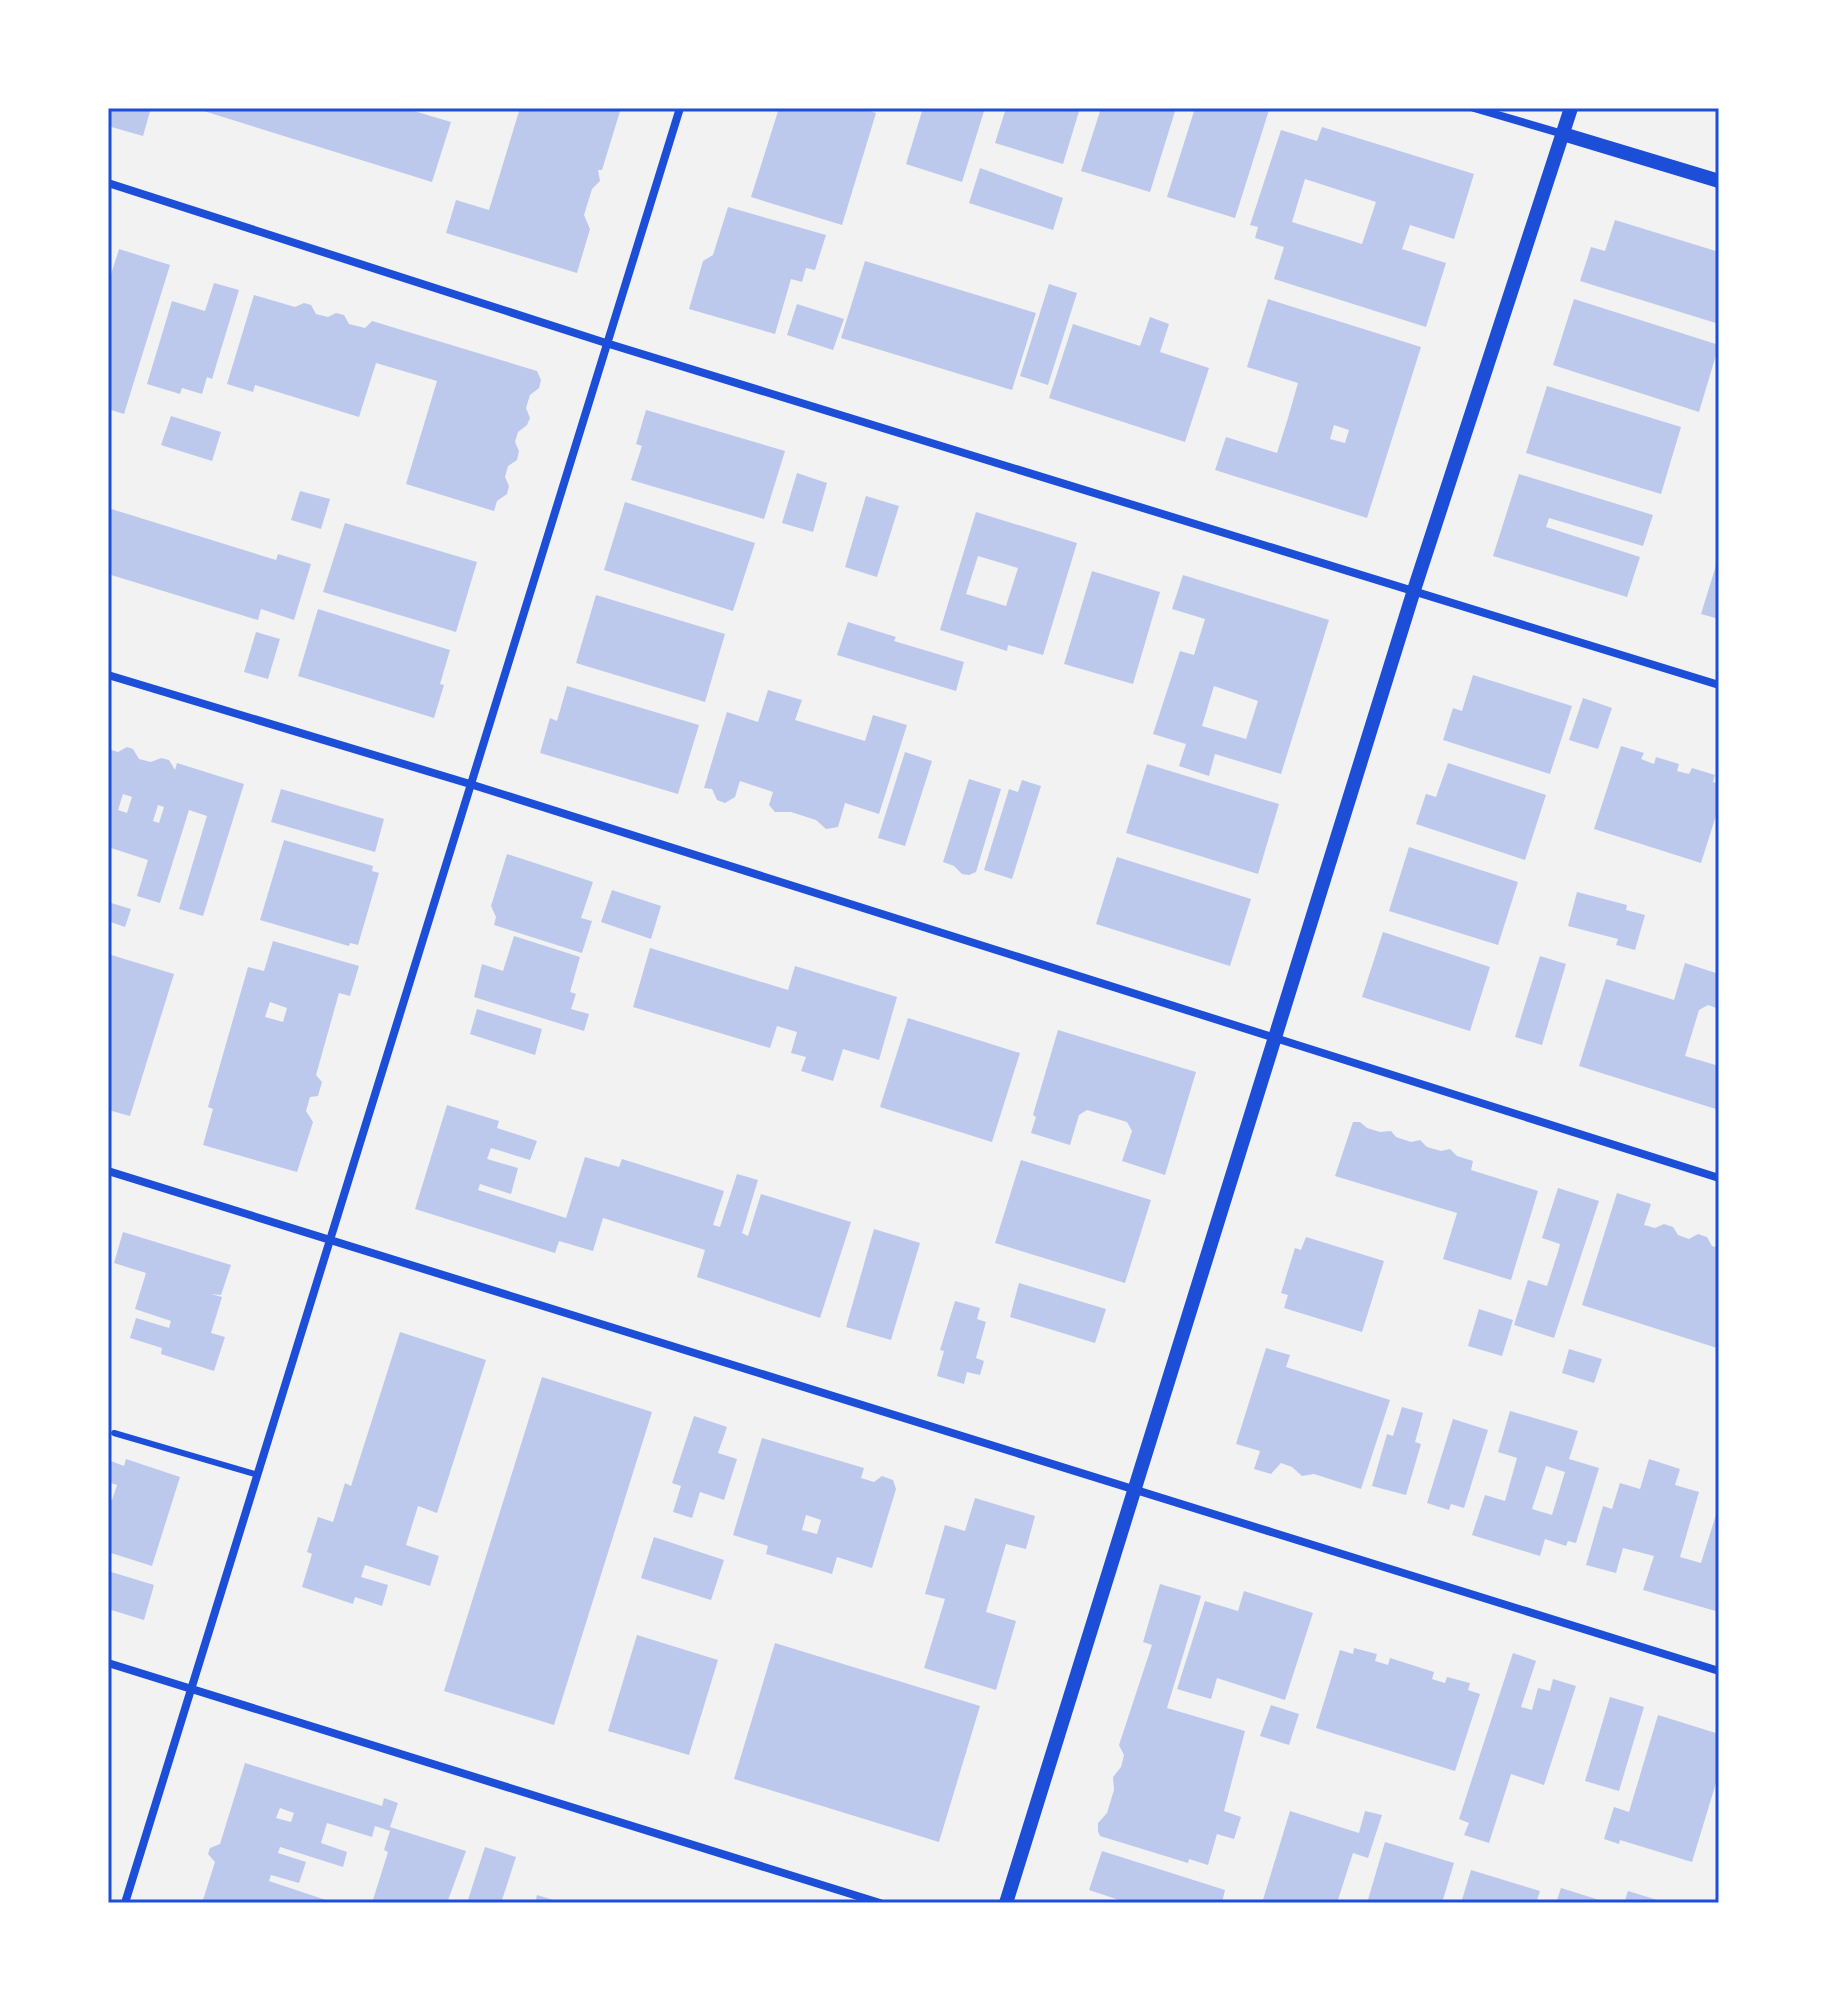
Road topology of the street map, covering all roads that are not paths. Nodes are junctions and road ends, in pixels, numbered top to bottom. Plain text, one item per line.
1 (680, 108) edge
2 (1474, 108) edge
3 (1571, 108) edge
4 (1563, 134) junction
5 (1719, 181) edge
6 (108, 183) edge
7 (606, 343) junction
8 (1414, 590) junction
9 (108, 675) edge
10 (1719, 685) edge
11 (470, 784) junction
12 (1275, 1039) junction
13 (108, 1171) edge
14 (1719, 1178) edge
15 (330, 1240) junction
16 (114, 1433) dead end
17 (258, 1475) junction
18 (1134, 1490) junction
19 (108, 1663) edge
20 (1719, 1671) edge
21 (191, 1690) junction
22 (125, 1903) edge
23 (880, 1903) edge
24 (1006, 1903) edge

1 - 7 street
2 - 4 street
3 - 4 street
4 - 5 street
4 - 8 street
6 - 7 street
7 - 8 street
7 - 11 street
8 - 10 street
8 - 12 street
9 - 11 street
11 - 12 street
11 - 15 street
12 - 14 street
12 - 18 street
13 - 15 street
15 - 17 street
15 - 18 street
16 - 17 lane
17 - 21 street
18 - 20 street
18 - 24 street
19 - 21 street
21 - 22 street
21 - 23 street

